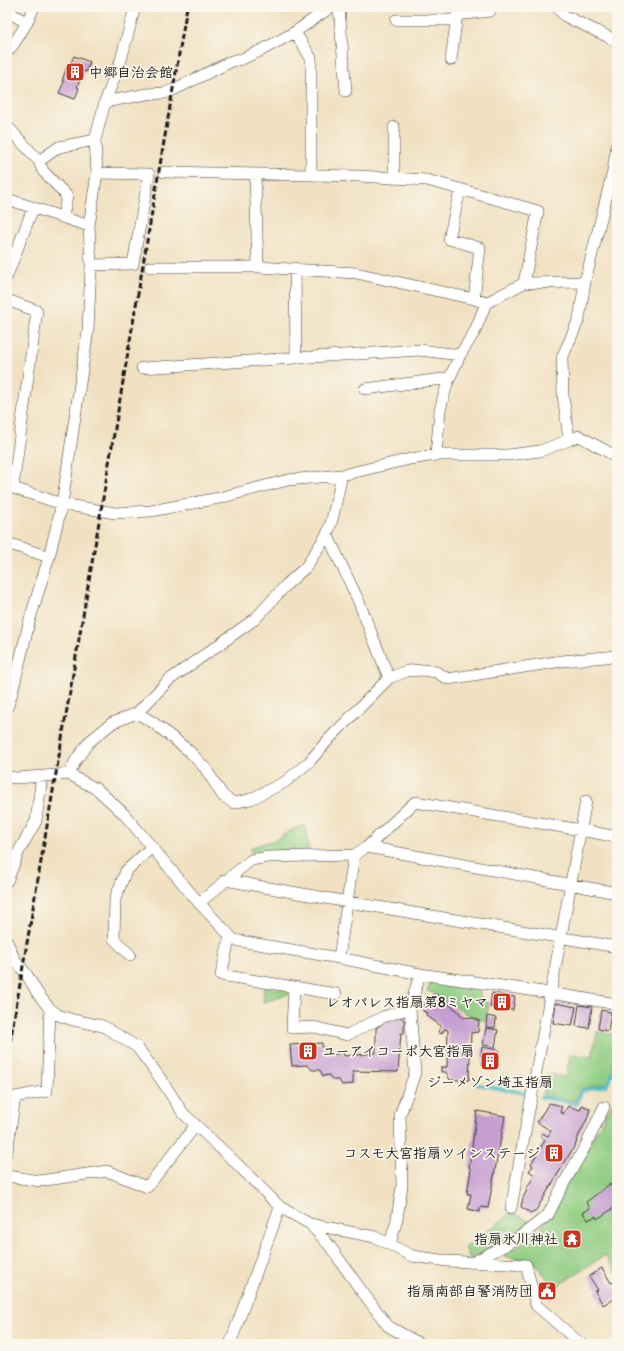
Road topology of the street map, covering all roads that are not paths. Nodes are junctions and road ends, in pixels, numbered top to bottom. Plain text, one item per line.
1 (34, 7) edge
2 (135, 7) edge
3 (331, 7) edge
4 (339, 7) edge
5 (557, 7) edge
6 (7, 11) edge
7 (490, 11) dead end
8 (457, 14) edge
9 (396, 20) dead end
10 (27, 23) junction
11 (295, 32) junction
12 (617, 42) edge
13 (7, 52) edge
14 (451, 60) dead end
15 (346, 91) dead end
16 (105, 102) junction
17 (7, 126) edge
18 (394, 127) dead end
19 (95, 140) junction
20 (617, 145) edge
21 (39, 161) junction
22 (164, 172) dead end
23 (97, 174) junction
24 (255, 174) junction
25 (311, 175) junction
26 (394, 178) junction
27 (460, 190) junction
28 (7, 199) edge
29 (33, 208) junction
30 (63, 217) junction
31 (89, 226) junction
32 (91, 265) junction
33 (150, 267) dead end
34 (258, 267) junction
35 (294, 268) junction
36 (8, 269) edge
37 (586, 282) junction
38 (524, 283) junction
39 (474, 299) junction
40 (7, 300) edge
41 (486, 303) junction
42 (460, 355) junction
43 (296, 358) junction
44 (142, 368) dead end
45 (450, 378) junction
46 (365, 389) dead end
47 (570, 440) junction
48 (436, 455) junction
49 (617, 458) edge
50 (342, 475) junction
51 (10, 486) edge
52 (62, 504) junction
53 (327, 534) junction
54 (7, 543) edge
55 (50, 557) junction
56 (617, 656) edge
57 (389, 678) junction
58 (7, 708) edge
59 (137, 712) junction
60 (69, 774) junction
61 (42, 776) junction
62 (7, 777) edge
63 (586, 802) dead end
64 (581, 830) junction
65 (617, 837) edge
66 (152, 847) junction
67 (367, 847) junction
68 (354, 855) junction
69 (225, 880) junction
70 (7, 881) edge
71 (571, 884) junction
72 (617, 893) edge
73 (199, 902) junction
74 (348, 902) junction
75 (230, 936) junction
76 (561, 938) junction
77 (7, 942) edge
78 (617, 947) edge
79 (130, 955) dead end
80 (339, 958) junction
81 (420, 974) junction
82 (294, 987) junction
83 (550, 993) junction
84 (336, 994) dead end
85 (617, 1004) edge
86 (410, 1008) junction
87 (50, 1009) junction
88 (604, 1108) dead end
89 (196, 1125) junction
90 (7, 1152) edge
91 (7, 1176) edge
92 (280, 1207) junction
93 (511, 1208) dead end
94 (310, 1224) junction
95 (390, 1244) junction
96 (474, 1262) junction
97 (230, 1344) edge
98 (420, 1344) edge
99 (581, 1344) edge

1 - 10 street
2 - 16 street
3 - 11 street
4 - 15 street
5 - 12 street
6 - 10 street
7 - 8 street
8 - 9 street
8 - 14 street
10 - 13 street
11 - 16 street
11 - 25 street
16 - 19 street
17 - 21 street
18 - 26 street
19 - 21 street
19 - 23 street
20 - 37 street
21 - 30 street
22 - 24 street
23 - 31 street
23 - 32 street
24 - 25 street
24 - 34 street
25 - 26 street
26 - 27 street
27 - 38 street
27 - 39 street
28 - 29 street
29 - 30 street
29 - 36 street
30 - 31 street
31 - 32 street
32 - 52 street
33 - 34 street
34 - 35 street
35 - 39 street
35 - 43 street
37 - 38 street
37 - 47 street
38 - 41 street
39 - 41 street
40 - 51 street
41 - 42 street
42 - 43 street
42 - 45 street
43 - 44 street
45 - 46 street
45 - 48 street
47 - 48 street
47 - 49 street
48 - 50 street
50 - 52 street
50 - 53 street
51 - 52 street
52 - 55 street
53 - 57 street
53 - 59 street
54 - 55 street
55 - 58 street
56 - 57 street
57 - 59 street
59 - 60 street
60 - 61 street
60 - 66 street
61 - 62 street
61 - 70 street
63 - 64 street
64 - 65 street
64 - 67 street
64 - 71 street
66 - 73 street
66 - 79 street
67 - 68 street
67 - 71 street
68 - 69 street
68 - 74 street
69 - 73 street
69 - 74 street
71 - 72 street
71 - 76 street
73 - 75 street
74 - 76 street
74 - 80 street
75 - 80 street
75 - 82 street
76 - 78 street
76 - 83 street
77 - 87 street
80 - 81 street
81 - 83 street
81 - 86 street
82 - 84 street
82 - 86 street
83 - 85 street
83 - 93 street
86 - 95 street
87 - 89 street
87 - 90 street
88 - 96 street
89 - 91 street
89 - 92 street
92 - 94 street
92 - 97 street
94 - 95 street
94 - 98 street
95 - 96 street
96 - 99 street

